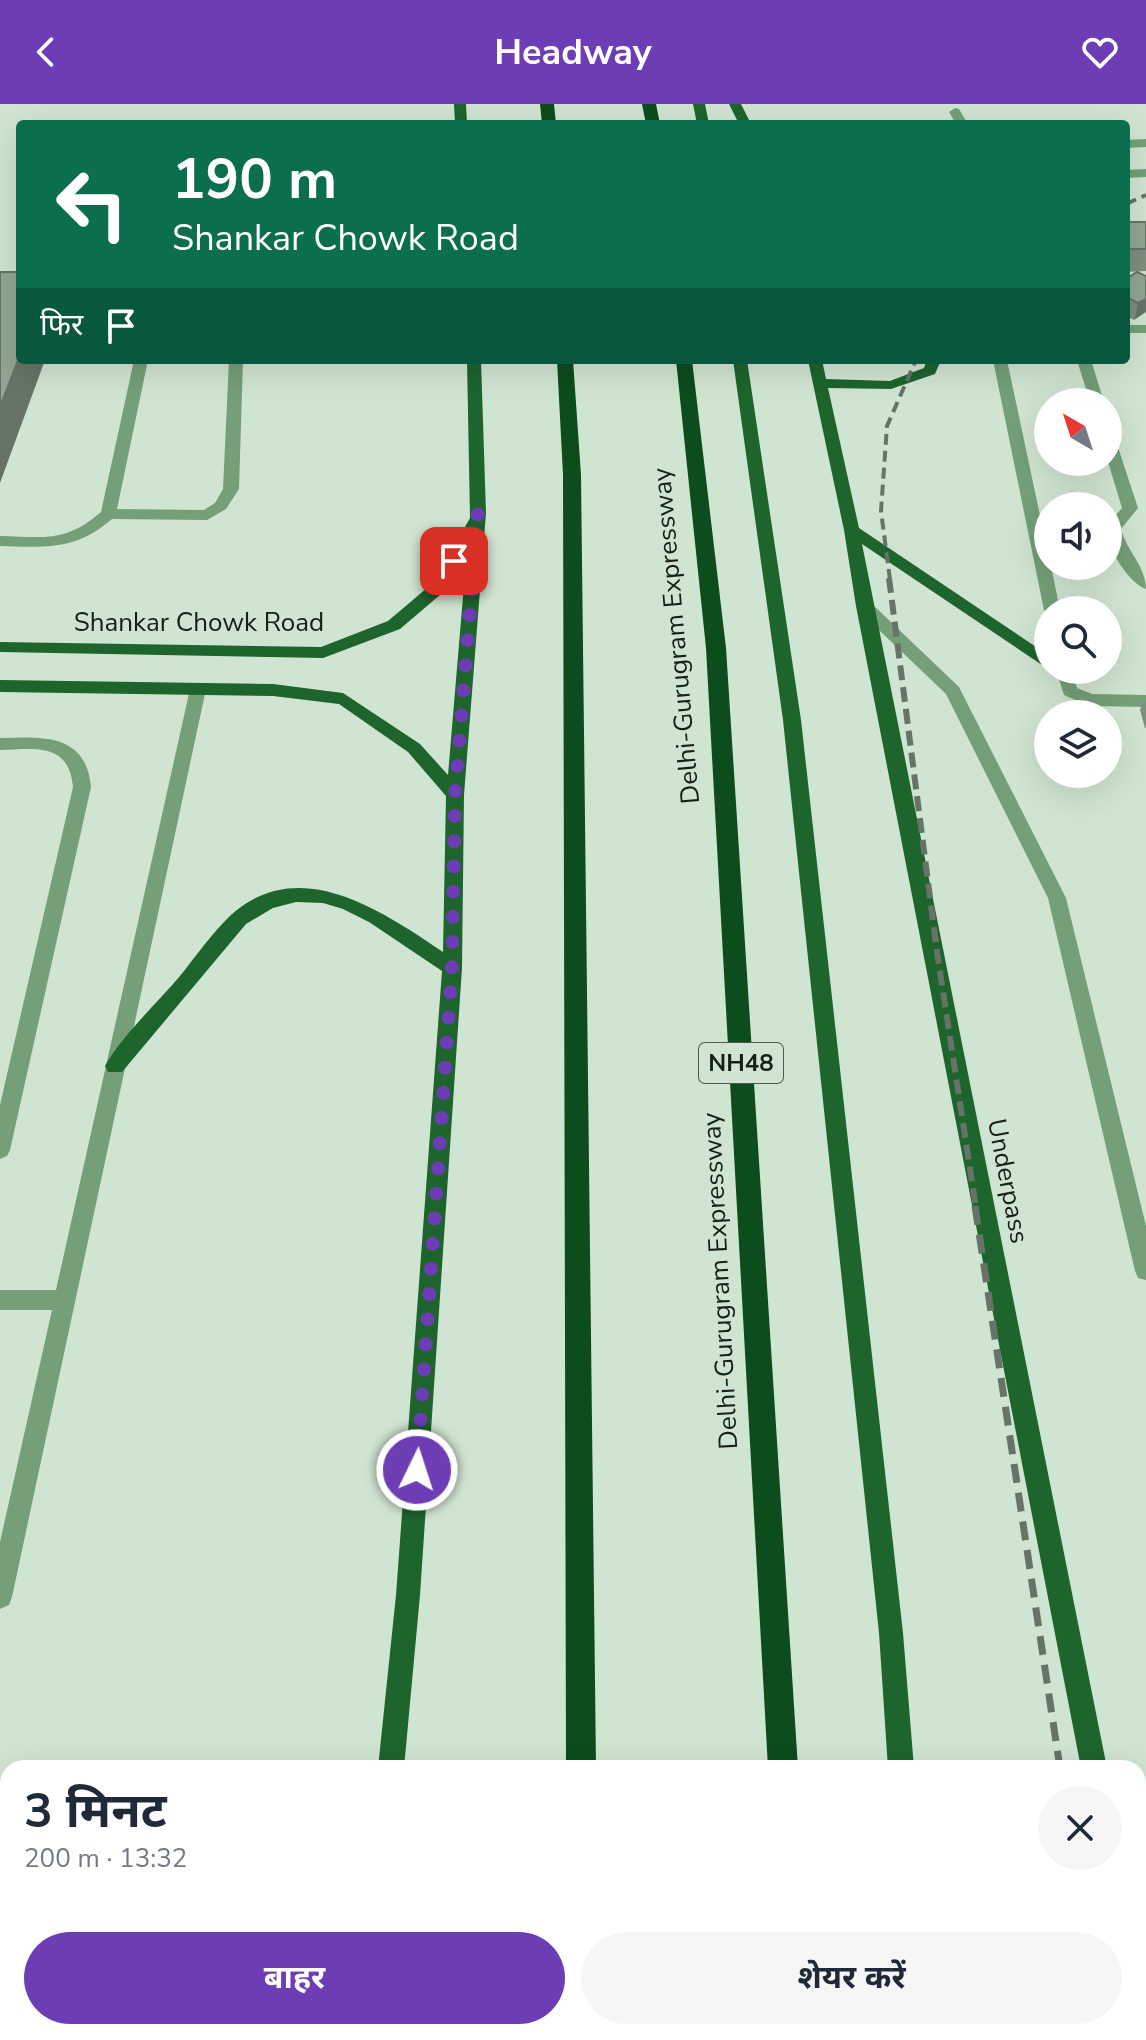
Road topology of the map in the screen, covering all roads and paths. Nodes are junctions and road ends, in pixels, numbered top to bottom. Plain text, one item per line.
1 (955, 112) dead end
2 (960, 120) edge
3 (140, 364) edge
4 (236, 364) edge
5 (474, 364) edge
6 (565, 364) edge
7 (684, 364) edge
8 (741, 364) edge
9 (816, 364) edge
10 (933, 364) edge
11 (1001, 364) edge
12 (1085, 364) edge
13 (818, 383) junction
14 (1093, 388) edge
15 (1120, 476) edge
16 (478, 513) junction
17 (108, 514) junction
18 (852, 530) junction
19 (0, 541) edge
20 (1146, 584) edge
21 (1049, 596) edge
22 (864, 606) junction
23 (0, 647) edge
24 (1034, 654) edge
25 (1067, 684) edge
26 (0, 686) edge
27 (198, 689) junction
28 (1146, 701) edge
29 (0, 744) edge
30 (455, 795) junction
31 (452, 968) junction
32 (115, 1066) junction
33 (0, 1150) edge
34 (1146, 1271) edge
35 (0, 1300) edge
36 (64, 1300) junction
37 (0, 1597) edge
38 (392, 1760) edge
39 (581, 1760) edge
40 (783, 1760) edge
41 (900, 1760) edge
42 (1092, 1760) edge

1 - 2 street
3 - 17 street
4 - 17 street
5 - 16 main road
6 - 39 highway
7 - 40 highway, Delhi-Gurugram Expressway / NH48
8 - 41 main road
9 - 13 main road, Underpass
10 - 13 main road
11 - 21 street
12 - 14 street
13 - 18 main road, Underpass
15 - 20 street
16 - 23 main road, Shankar Chowk Road
16 - 30 main road
17 - 19 street
18 - 22 main road, Underpass
18 - 24 main road
22 - 34 street
22 - 42 main road, Underpass
25 - 28 street
26 - 27 main road
27 - 30 main road
27 - 32 street
29 - 33 street
30 - 31 main road
31 - 32 main road
31 - 38 main road
32 - 36 street
35 - 36 street
36 - 37 street

